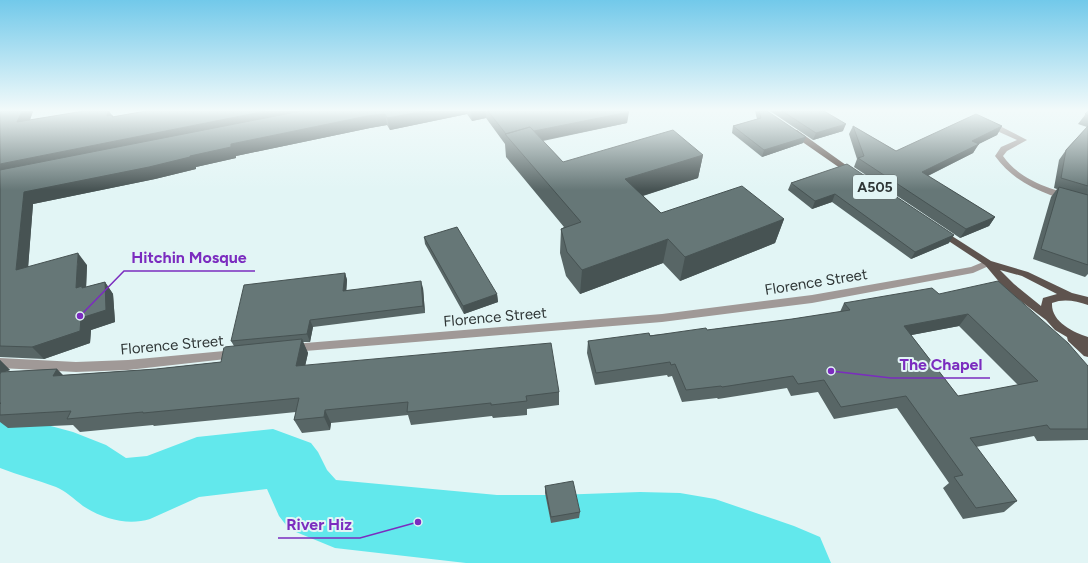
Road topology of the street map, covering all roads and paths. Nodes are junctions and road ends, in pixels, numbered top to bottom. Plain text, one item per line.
1 (800, 137) edge
2 (1017, 137) edge
3 (863, 179) edge
4 (1088, 203) edge
5 (935, 228) edge
6 (988, 263) junction
7 (1069, 296) junction
8 (1088, 301) edge
9 (1049, 318) junction
10 (1065, 332) junction
11 (1088, 342) edge
12 (283, 350) edge
13 (1088, 352) edge
14 (244, 353) edge
15 (0, 363) edge

1 - 3 main road, A505
2 - 4 street
5 - 6 main road
6 - 7 main road
6 - 9 main road
6 - 12 street, Florence Street
7 - 8 main road
7 - 9 main road
9 - 10 main road
10 - 11 main road
10 - 13 main road
14 - 15 street, Florence Street

